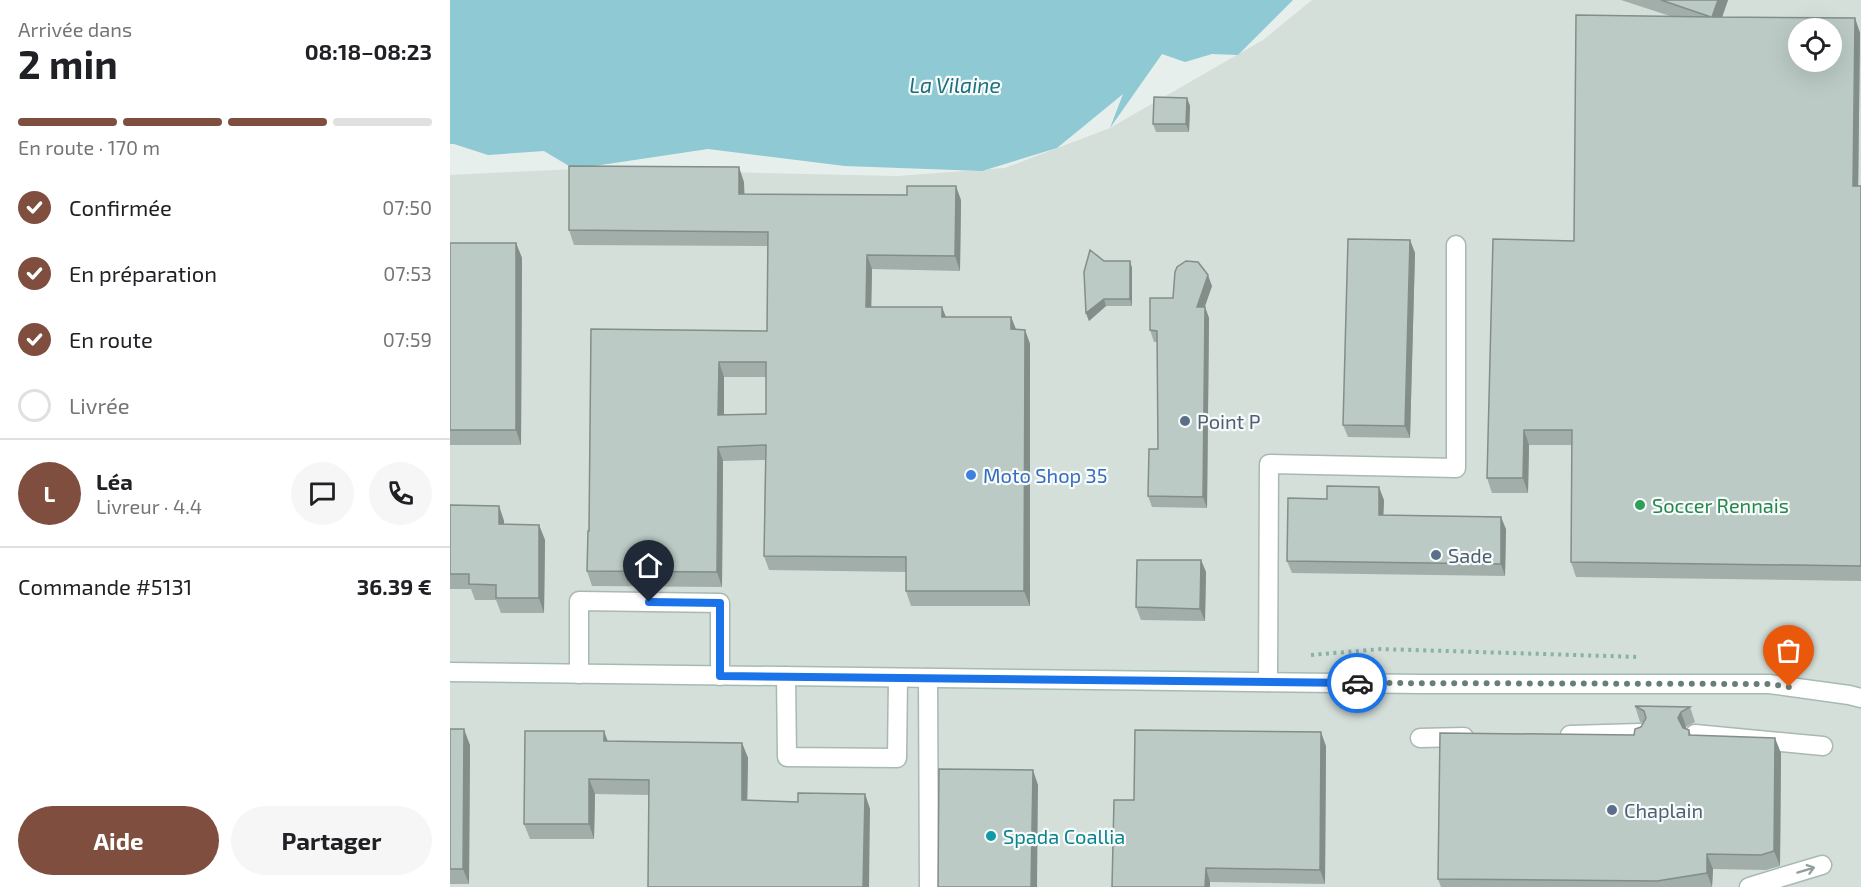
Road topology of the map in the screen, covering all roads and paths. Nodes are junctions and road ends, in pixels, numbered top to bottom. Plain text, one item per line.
1 (1456, 245) dead end
2 (450, 672) edge
3 (579, 674) junction
4 (720, 676) junction
5 (786, 676) junction
6 (898, 678) junction
7 (928, 678) junction
8 (1268, 682) junction
9 (1861, 698) edge
10 (1640, 733) edge
11 (1695, 734) edge
12 (1547, 735) edge
13 (1478, 737) edge
14 (1420, 738) dead end
15 (1823, 746) dead end
16 (1822, 865) dead end
17 (929, 887) edge
18 (1749, 887) edge

1 - 8 street
2 - 3 street
3 - 4 street
3 - 4 street
4 - 5 street
5 - 6 street
5 - 6 street
6 - 7 street
7 - 8 street
7 - 17 street
8 - 9 street
10 - 12 street
11 - 15 street
13 - 14 street
18 -> 16 street

